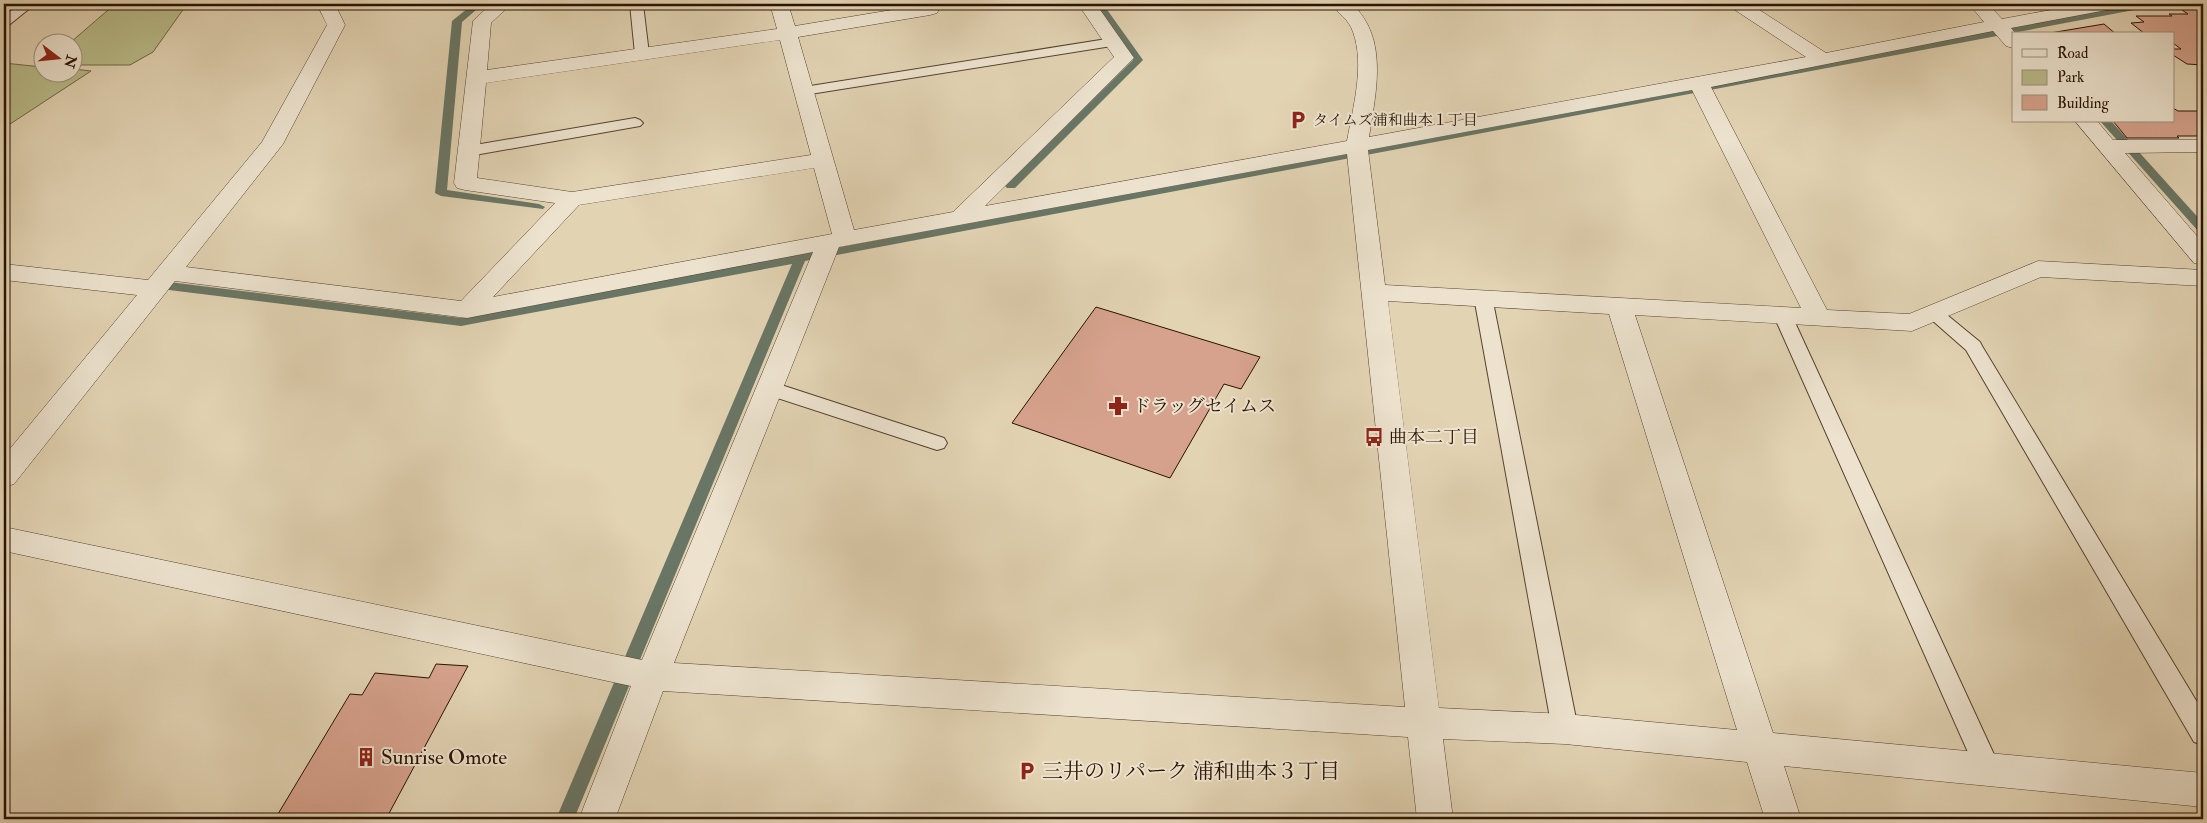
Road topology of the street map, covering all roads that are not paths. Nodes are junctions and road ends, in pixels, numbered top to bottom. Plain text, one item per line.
1 (28, 4) edge
2 (326, 4) edge
3 (502, 4) edge
4 (636, 4) edge
5 (779, 4) edge
6 (1087, 4) edge
7 (1340, 4) edge
8 (1738, 4) edge
9 (1978, 4) edge
10 (2112, 4) edge
11 (930, 9) dead end
12 (4, 22) edge
13 (1997, 25) junction
14 (788, 33) junction
15 (2012, 41) edge
16 (1113, 42) junction
17 (642, 54) junction
18 (1823, 60) junction
19 (476, 78) junction
20 (1699, 83) junction
21 (804, 91) junction
22 (2086, 122) edge
23 (635, 123) dead end
24 (1357, 145) junction
25 (2203, 146) edge
26 (2108, 147) junction
27 (469, 151) junction
28 (823, 160) junction
29 (572, 199) junction
30 (960, 218) junction
31 (837, 240) junction
32 (2203, 258) edge
33 (4, 272) edge
34 (2203, 278) edge
35 (161, 281) junction
36 (1374, 292) junction
37 (1482, 297) junction
38 (1619, 306) junction
39 (467, 310) junction
40 (1934, 314) junction
41 (1783, 316) junction
42 (1819, 318) junction
43 (769, 388) junction
44 (937, 443) dead end
45 (4, 476) edge
46 (4, 539) edge
47 (652, 676) junction
48 (1424, 722) junction
49 (1565, 729) junction
50 (2203, 734) edge
51 (1760, 748) junction
52 (1988, 769) junction
53 (2203, 790) edge
54 (597, 819) edge
55 (1435, 819) edge
56 (1783, 819) edge

1 - 12 lane
2 - 35 street
3 - 19 street
4 - 17 lane
5 - 14 street
6 - 16 street
7 - 24 street
8 - 18 street
9 - 13 street
10 - 13 street
11 - 14 street
13 - 15 street
13 - 18 street
14 - 17 street
14 - 21 street
16 - 21 lane
16 - 30 street
17 - 19 street
18 - 20 street
19 - 27 street
20 - 24 street
20 - 42 street
21 - 28 street
22 - 26 street
23 - 27 lane
24 - 30 street
24 - 36 street
25 - 26 street
26 - 32 street
27 - 29 street
28 - 29 street
28 - 31 street
29 - 39 street
30 - 31 street
31 - 39 street
31 - 43 street
33 - 35 street
34 - 40 street
35 - 39 street
35 - 45 street
36 - 37 street
36 - 48 street
37 - 38 street
37 - 49 lane
38 - 41 street
38 - 51 street
40 - 42 street
40 - 50 lane
41 - 42 street
41 - 52 lane
43 - 44 lane
43 - 47 street
46 - 47 street
47 - 48 street
47 - 54 street
48 - 49 street
48 - 55 street
49 - 51 street
51 - 52 street
51 - 56 street
52 - 53 street

